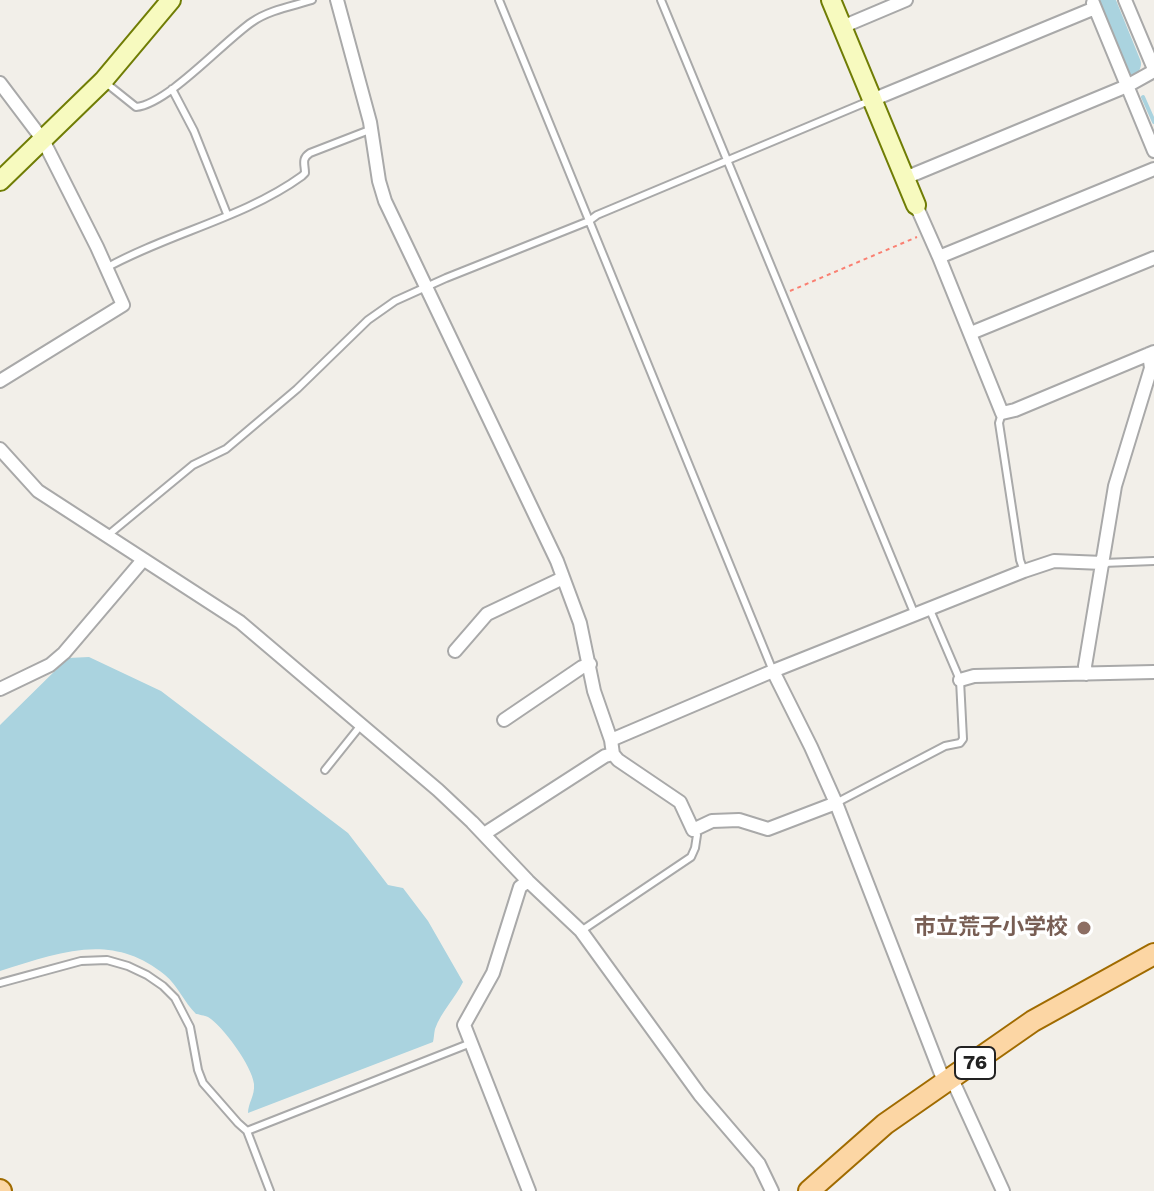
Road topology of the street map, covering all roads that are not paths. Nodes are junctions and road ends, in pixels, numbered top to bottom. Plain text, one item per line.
1 (171, 0) edge
2 (312, 0) edge
3 (337, 0) edge
4 (499, 0) edge
5 (661, 0) edge
6 (831, 0) edge
7 (906, 0) edge
8 (1125, 0) edge
9 (1093, 4) edge
10 (842, 27) junction
11 (1154, 70) edge
12 (103, 81) junction
13 (0, 83) edge
14 (1127, 86) junction
15 (172, 89) junction
16 (872, 100) junction
17 (372, 129) junction
18 (43, 140) junction
19 (1154, 151) edge
20 (726, 161) junction
21 (1154, 169) edge
22 (905, 178) junction
23 (0, 181) edge
24 (916, 205) joint
25 (227, 214) junction
26 (589, 221) junction
27 (939, 257) junction
28 (1154, 258) edge
29 (106, 268) junction
30 (426, 287) junction
31 (971, 333) junction
32 (1152, 353) edge
33 (0, 381) edge
34 (1002, 413) junction
35 (0, 449) edge
36 (107, 536) junction
37 (143, 560) junction
38 (1154, 561) edge
39 (1103, 563) junction
40 (1024, 571) junction
41 (563, 578) junction
42 (930, 610) junction
43 (915, 615) junction
44 (455, 651) dead end
45 (590, 664) junction
46 (773, 671) junction
47 (1154, 672) edge
48 (1086, 674) junction
49 (960, 680) junction
50 (0, 689) edge
51 (504, 720) dead end
52 (361, 725) junction
53 (611, 740) junction
54 (613, 754) junction
55 (325, 770) dead end
56 (836, 803) junction
57 (693, 830) junction
58 (484, 834) junction
59 (528, 881) junction
60 (581, 931) junction
61 (1154, 954) edge
62 (0, 983) edge
63 (471, 1043) junction
64 (948, 1082) junction
65 (247, 1131) junction
66 (270, 1191) edge
67 (529, 1191) edge
68 (772, 1191) edge
69 (809, 1191) edge
70 (1003, 1191) edge

1 - 12 street
2 - 15 lane
3 - 17 street
4 - 26 lane
5 - 20 lane
6 - 10 street
7 - 10 street
8 - 11 street
9 - 14 street
9 - 16 street
10 - 16 street
11 - 14 street
12 - 15 lane
12 - 18 street
13 - 18 street
14 - 19 street
14 - 22 street
15 - 25 lane
16 - 20 lane
16 - 22 street
17 - 25 lane
17 - 30 street
18 - 23 street
18 - 29 street
20 - 26 lane
20 - 43 lane
21 - 27 street
22 - 24 street
24 - 27 street
25 - 29 lane
26 - 30 lane
26 - 46 lane
27 - 31 street
28 - 31 street
29 - 33 street
30 - 36 lane
30 - 41 street
31 - 34 street
32 - 34 street
32 - 39 street
34 - 40 lane
35 - 36 street
36 - 37 street
37 - 50 street
37 - 52 street
38 - 39 lane
39 - 40 street
39 - 48 street
40 - 42 street
41 - 44 street
41 - 45 street
42 - 43 street
42 - 49 lane
43 - 46 street
45 - 51 street
45 - 53 street
46 - 53 street
46 - 56 street
47 - 48 street
48 - 49 street
49 - 56 lane
52 - 55 lane
52 - 58 street
53 - 54 street
54 - 57 street
54 - 58 street
56 - 57 street
56 - 64 street
57 - 60 lane
58 - 59 street
59 - 60 street
59 - 63 street
60 - 68 street
61 - 64 main road, 76
62 - 65 lane
63 - 65 lane
63 - 67 street
64 - 69 main road, 76
64 - 70 street
65 - 66 lane

